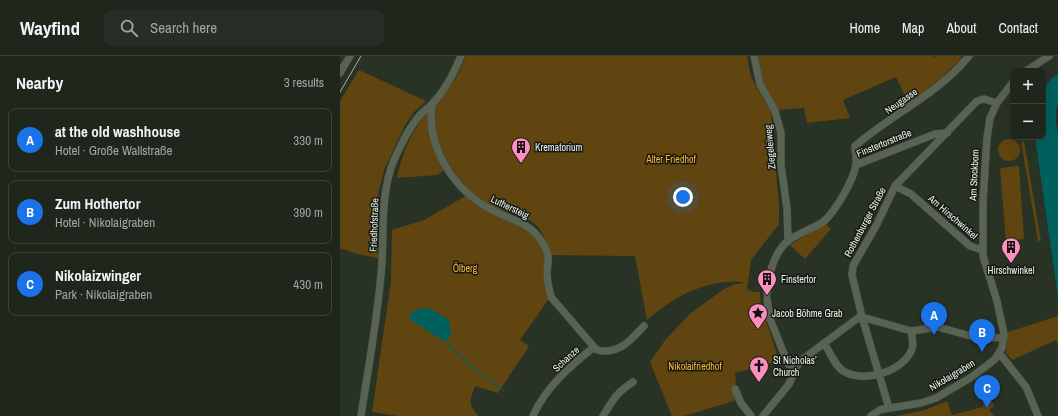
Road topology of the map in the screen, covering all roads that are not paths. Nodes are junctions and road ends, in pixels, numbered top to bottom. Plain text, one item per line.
1 (350, 56) edge
2 (461, 56) edge
3 (754, 56) edge
4 (969, 56) edge
5 (1049, 56) edge
6 (1031, 68) edge
7 (340, 73) edge
8 (1010, 86) edge
9 (997, 103) junction
10 (432, 105) junction
11 (947, 133) junction
12 (856, 165) junction
13 (895, 186) junction
14 (788, 241) junction
15 (982, 250) junction
16 (862, 317) junction
17 (644, 326) dead end
18 (911, 331) junction
19 (1004, 338) junction
20 (824, 343) junction
21 (594, 348) junction
22 (1000, 354) junction
23 (795, 370) junction
24 (880, 374) junction
25 (633, 382) dead end
26 (735, 389) dead end
27 (889, 408) junction
28 (361, 416) edge
29 (533, 416) edge
30 (604, 416) edge
31 (751, 416) edge
32 (764, 416) edge
33 (871, 416) edge
34 (1038, 416) edge

1 - 7 street
2 - 10 street, Friedhofstraße
3 - 14 street, Ziegeleiweg
4 - 12 street, Neugasse
5 - 6 street
8 - 9 street
9 - 11 street
9 - 15 street, Am Stockborn
10 - 21 street, Luthersteig
10 - 28 street, Friedhofstraße
11 - 12 street, Finstertorstraße
11 - 13 street, Rothenburger Straße
12 - 14 street, Finstertorstraße
13 - 15 street, Am Hirschwinkel
13 - 16 street, Rothenburger Straße
14 - 23 street, Finstertorstraße
15 - 19 street, Am Hirschwinkel
16 - 18 street
16 - 20 street
16 - 24 street, Rothenburger Straße
17 - 21 street, Schanze
18 - 19 street
18 - 24 street
19 - 22 street
20 - 23 street
20 - 24 street
21 - 29 street, Schanze
22 - 27 street, Nikolaigraben
22 - 34 street
23 - 32 street
24 - 27 street, Rothenburger Straße
25 - 30 street
26 - 31 street
27 - 33 street, Nikolaigraben

